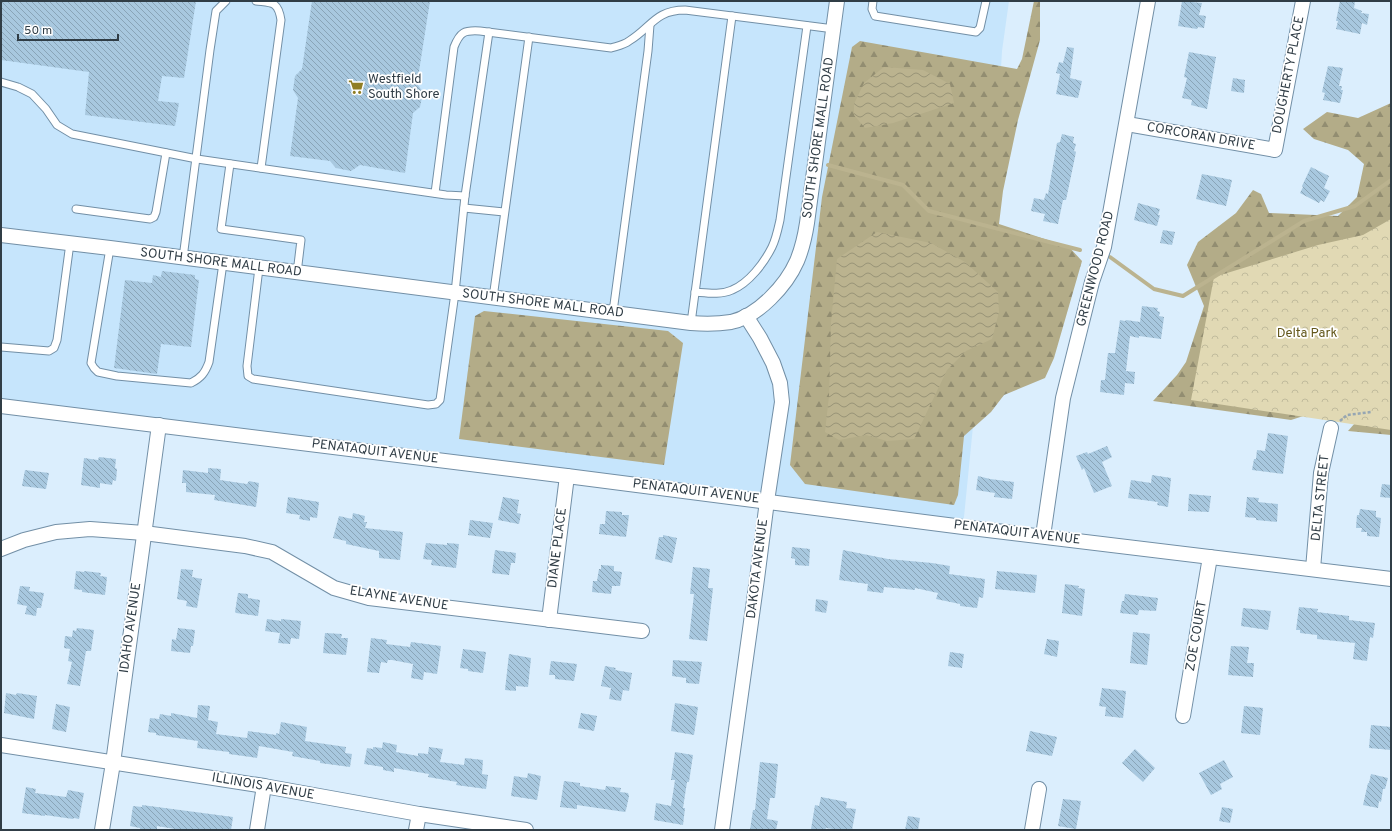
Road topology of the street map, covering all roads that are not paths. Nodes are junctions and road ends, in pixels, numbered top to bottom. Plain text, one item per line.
1 (226, 1) edge
2 (256, 1) edge
3 (837, 1) edge
4 (873, 1) edge
5 (986, 1) edge
6 (1148, 1) edge
7 (1303, 1) edge
8 (732, 16) junction
9 (650, 25) junction
10 (807, 26) junction
11 (834, 29) junction
12 (490, 32) junction
13 (529, 37) junction
14 (1, 82) edge
15 (1127, 124) junction
16 (1275, 150) joint
17 (166, 153) junction
18 (197, 159) junction
19 (230, 164) junction
20 (261, 168) junction
21 (434, 193) junction
22 (466, 196) junction
23 (464, 208) junction
24 (76, 209) dead end
25 (504, 212) junction
26 (1, 235) edge
27 (70, 243) junction
28 (110, 248) junction
29 (183, 258) junction
30 (223, 263) junction
31 (259, 268) junction
32 (297, 273) junction
33 (695, 292) junction
34 (455, 293) junction
35 (493, 298) junction
36 (612, 312) junction
37 (746, 316) junction
38 (691, 323) junction
39 (1, 347) edge
40 (1, 406) edge
41 (159, 425) junction
42 (1330, 428) road end
43 (567, 476) junction
44 (767, 501) junction
45 (144, 533) junction
46 (1043, 536) junction
47 (1, 549) edge
48 (1210, 557) junction
49 (1313, 569) junction
50 (1391, 578) edge
51 (549, 620) junction
52 (642, 630) dead end
53 (1183, 716) dead end
54 (1, 746) edge
55 (113, 763) junction
56 (264, 786) junction
57 (1039, 789) dead end
58 (419, 814) junction
59 (102, 830) edge
60 (257, 830) edge
61 (416, 830) edge
62 (526, 830) edge
63 (722, 830) edge
64 (1032, 830) edge

1 - 18 lane
2 - 20 lane
3 - 11 street, SOUTH SHORE MALL ROAD
4 - 5 lane
6 - 15 street, GREENWOOD ROAD
7 - 16 street, DOUGHERTY PLACE
8 - 9 lane
8 - 10 lane
8 - 33 lane
9 - 13 lane
9 - 36 lane
10 - 11 lane
10 - 33 lane
11 - 37 street, SOUTH SHORE MALL ROAD
12 - 13 lane
12 - 21 lane
12 - 22 lane
13 - 25 lane
14 - 17 lane
15 - 16 street, CORCORAN DRIVE
15 - 46 street, GREENWOOD ROAD
17 - 18 lane
17 - 24 lane
18 - 19 lane
18 - 29 lane
19 - 20 lane
19 - 32 lane
20 - 21 lane
21 - 22 lane
22 - 23 lane
23 - 25 lane
23 - 34 lane
25 - 35 lane
26 - 27 street, SOUTH SHORE MALL ROAD
27 - 28 street, SOUTH SHORE MALL ROAD
27 - 39 lane
28 - 29 street, SOUTH SHORE MALL ROAD
28 - 30 lane
29 - 30 street, SOUTH SHORE MALL ROAD
30 - 31 street, SOUTH SHORE MALL ROAD
31 - 32 street, SOUTH SHORE MALL ROAD
31 - 34 lane
32 - 34 street, SOUTH SHORE MALL ROAD
33 - 38 lane
34 - 35 street, SOUTH SHORE MALL ROAD
35 - 36 street, SOUTH SHORE MALL ROAD
36 - 38 street, SOUTH SHORE MALL ROAD
37 - 38 street, SOUTH SHORE MALL ROAD
37 - 44 street, DAKOTA AVENUE
40 - 41 street, PENATAQUIT AVENUE
41 - 43 street, PENATAQUIT AVENUE
41 - 45 street, IDAHO AVENUE
42 - 49 street, DELTA STREET
43 - 44 street, PENATAQUIT AVENUE
43 - 51 street, DIANE PLACE
44 - 46 street, PENATAQUIT AVENUE
44 - 63 street, DAKOTA AVENUE
45 - 47 street, ELAYNE AVENUE
45 - 51 street, ELAYNE AVENUE
45 - 55 street, IDAHO AVENUE
46 - 48 street, PENATAQUIT AVENUE
48 - 49 street, PENATAQUIT AVENUE
48 - 53 street, ZOE COURT
49 - 50 street, PENATAQUIT AVENUE
51 - 52 street, ELAYNE AVENUE
54 - 55 street, ILLINOIS AVENUE
55 - 56 street, ILLINOIS AVENUE
55 - 59 street, IDAHO AVENUE
56 - 58 street, ILLINOIS AVENUE
56 - 60 street
57 - 64 street
58 - 61 street
58 - 62 street, ILLINOIS AVENUE

